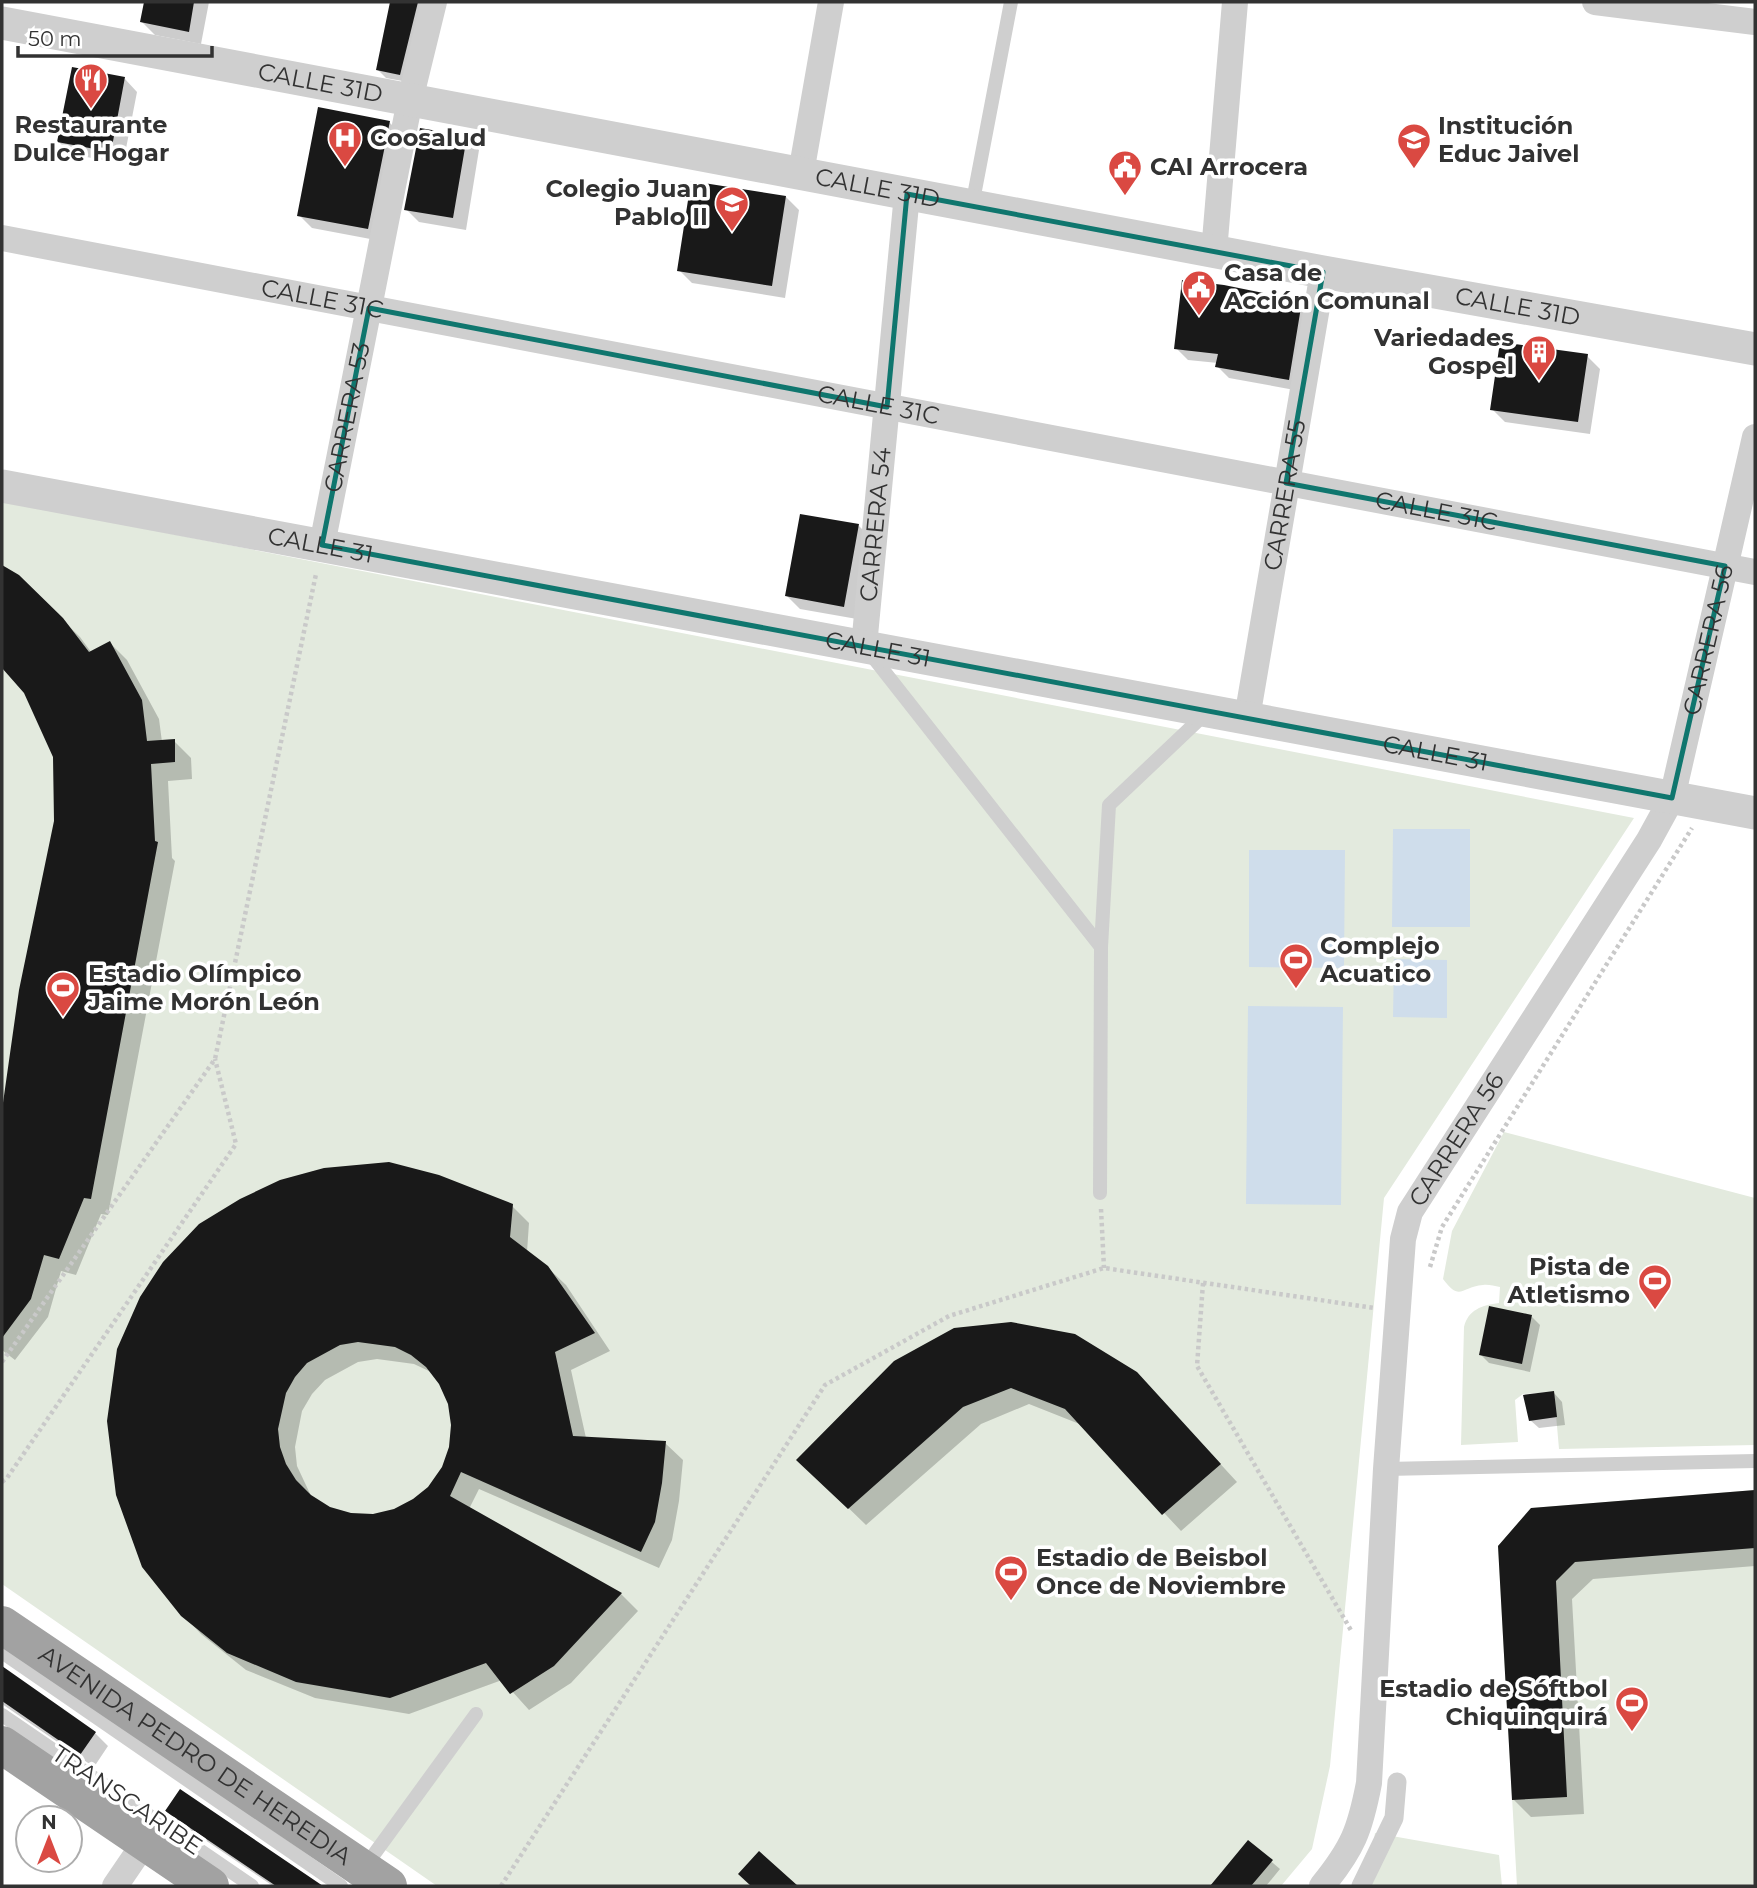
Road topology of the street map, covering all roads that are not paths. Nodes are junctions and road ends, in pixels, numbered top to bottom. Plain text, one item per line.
1 (434, 2) edge
2 (831, 2) edge
3 (1011, 2) edge
4 (1235, 2) edge
5 (1595, 2) edge
6 (1755, 22) edge
7 (2, 23) edge
8 (410, 100) junction
9 (800, 173) junction
10 (907, 194) junction
11 (972, 206) junction
12 (2, 238) edge
13 (1214, 251) junction
14 (1323, 272) junction
15 (369, 308) junction
16 (1755, 349) edge
17 (887, 407) junction
18 (1755, 437) edge
19 (1286, 483) junction
20 (2, 486) edge
21 (322, 545) junction
22 (1725, 566) junction
23 (1755, 572) edge
24 (864, 646) junction
25 (1209, 711) junction
26 (1247, 718) junction
27 (1672, 797) junction
28 (1755, 813) edge
29 (1101, 947) junction
30 (1100, 1193) road end
31 (1755, 1461) edge
32 (1386, 1469) junction
33 (2, 1625) edge
34 (2, 1652) edge
35 (2, 1714) edge
36 (476, 1714) dead end
37 (2, 1745) edge
38 (1397, 1782) dead end
39 (145, 1842) junction
40 (364, 1881) edge
41 (115, 1886) edge
42 (210, 1886) edge
43 (252, 1886) edge
44 (1322, 1886) edge
45 (1361, 1886) edge

1 - 8 street, CARRERA 53
2 - 9 street
3 - 11 lane
4 - 13 street
5 - 6 street
7 - 8 street, CALLE 31D
8 - 9 street, CALLE 31D
8 - 15 street, CARRERA 53
9 - 10 street, CALLE 31D
10 - 11 street, CALLE 31D
10 - 17 street, CARRERA 54
11 - 13 street, CALLE 31D
12 - 15 street, CALLE 31C
13 - 14 street, CALLE 31D
14 - 16 street, CALLE 31D
14 - 19 street, CARRERA 55
15 - 17 street, CALLE 31C
15 - 21 street, CARRERA 53
17 - 19 street, CALLE 31C
17 - 24 street, CARRERA 54
18 - 22 street, CARRERA 56
19 - 22 street, CALLE 31C
19 - 26 street, CARRERA 55
20 - 21 street, CALLE 31
21 - 24 street, CALLE 31
22 - 23 street, CALLE 31C
22 - 27 street, CARRERA 56
24 - 25 street, CALLE 31
24 - 29 lane
25 - 26 street, CALLE 31
25 - 29 lane
26 - 27 street, CALLE 31
27 - 28 street, CALLE 31
27 - 32 street, CARRERA 56
29 - 30 lane
31 - 32 lane
32 - 44 street, CARRERA 56
33 - 40 highway, AVENIDA PEDRO DE HEREDIA
34 - 40 lane, TRANSCARIBE
35 - 43 lane, TRANSCARIBE
36 - 40 lane
37 - 39 highway
38 - 45 street
39 - 41 street
39 - 42 highway

